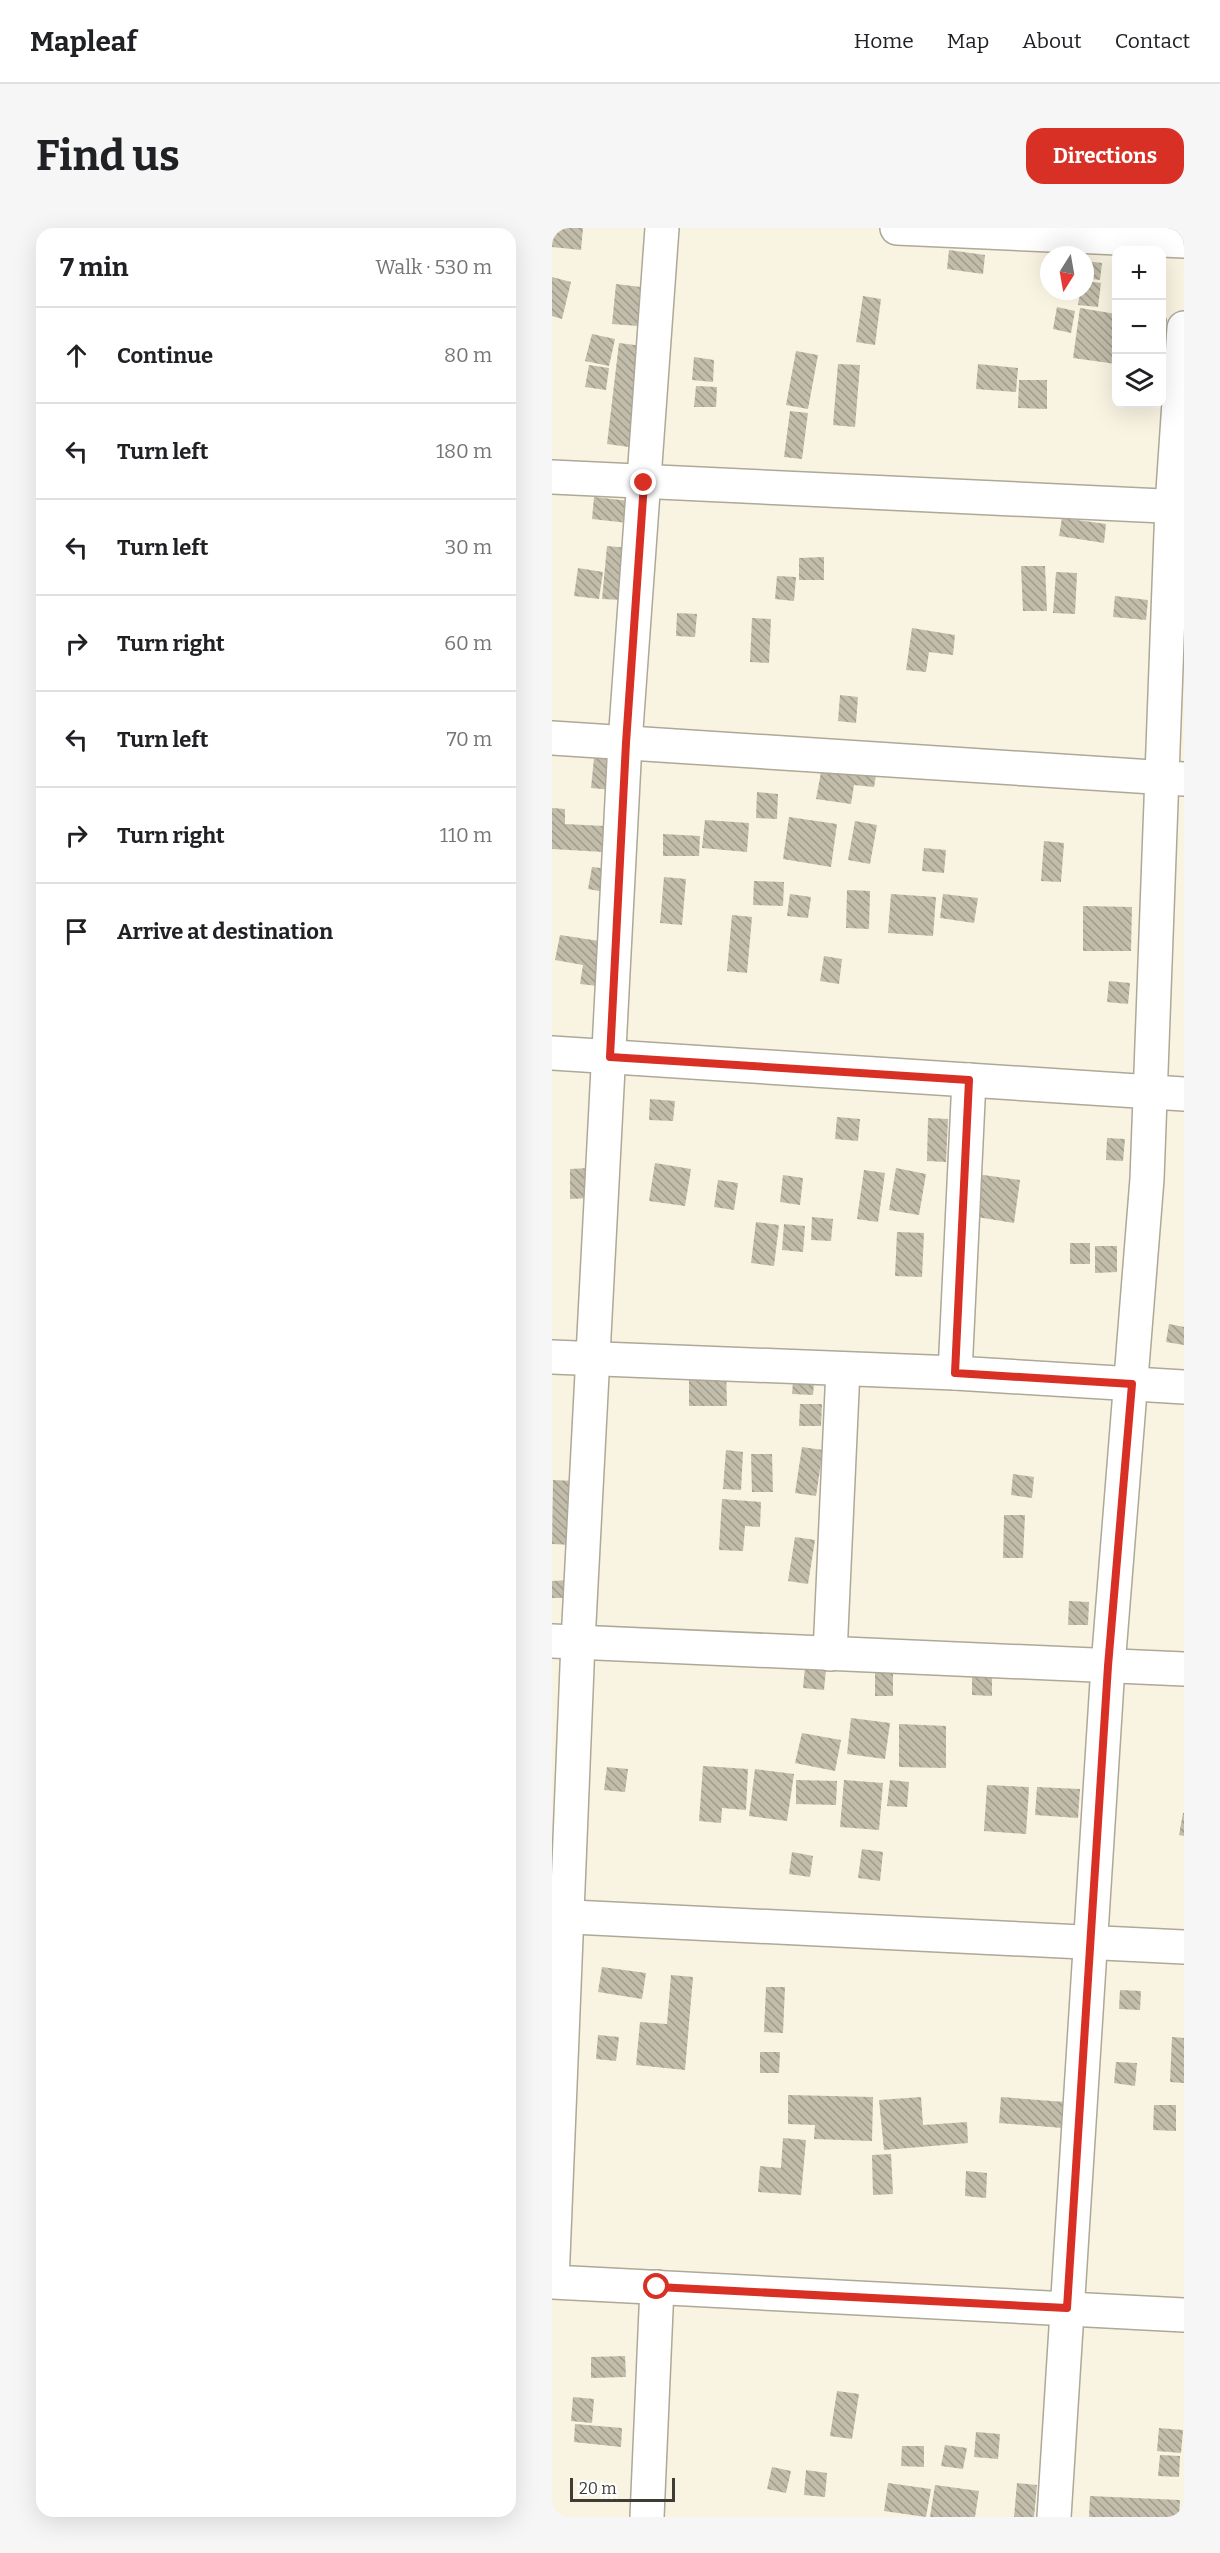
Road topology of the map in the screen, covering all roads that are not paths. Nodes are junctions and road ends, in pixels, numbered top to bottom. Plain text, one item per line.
1 (662, 228) edge
2 (897, 228) edge
3 (1184, 241) edge
4 (1184, 328) edge
5 (552, 477) edge
6 (644, 483) junction
7 (1178, 507) edge
8 (552, 738) edge
9 (626, 743) junction
10 (1172, 778) edge
11 (552, 1053) edge
12 (610, 1057) junction
13 (969, 1080) junction
14 (1151, 1092) junction
15 (1184, 1094) edge
16 (552, 1357) edge
17 (595, 1361) junction
18 (843, 1369) junction
19 (955, 1373) junction
20 (1132, 1384) junction
21 (1184, 1387) edge
22 (565, 1642) edge
23 (830, 1654) junction
24 (1108, 1666) junction
25 (1184, 1669) edge
26 (560, 1916) edge
27 (1091, 1941) junction
28 (1184, 1947) edge
29 (657, 2287) junction
30 (1067, 2308) junction
31 (1184, 2314) edge
32 (646, 2517) edge
33 (1054, 2517) edge

1 - 6 street
2 - 3 street
4 - 7 street
5 - 6 street
6 - 7 street
6 - 9 street
7 - 10 street
8 - 9 street
9 - 10 street
9 - 12 street
10 - 14 street
11 - 12 street
12 - 13 street
12 - 17 street
13 - 14 street
13 - 19 street
14 - 15 street
14 - 20 street
16 - 17 street
17 - 18 street
17 - 22 street
18 - 19 street
18 - 23 street
19 - 20 street
20 - 21 street
20 - 24 street
22 - 23 street
22 - 26 street
23 - 24 street
24 - 25 street
24 - 27 street
26 - 27 street
26 - 29 street
27 - 28 street
27 - 30 street
29 - 30 street
29 - 32 street
30 - 31 street
30 - 33 street

